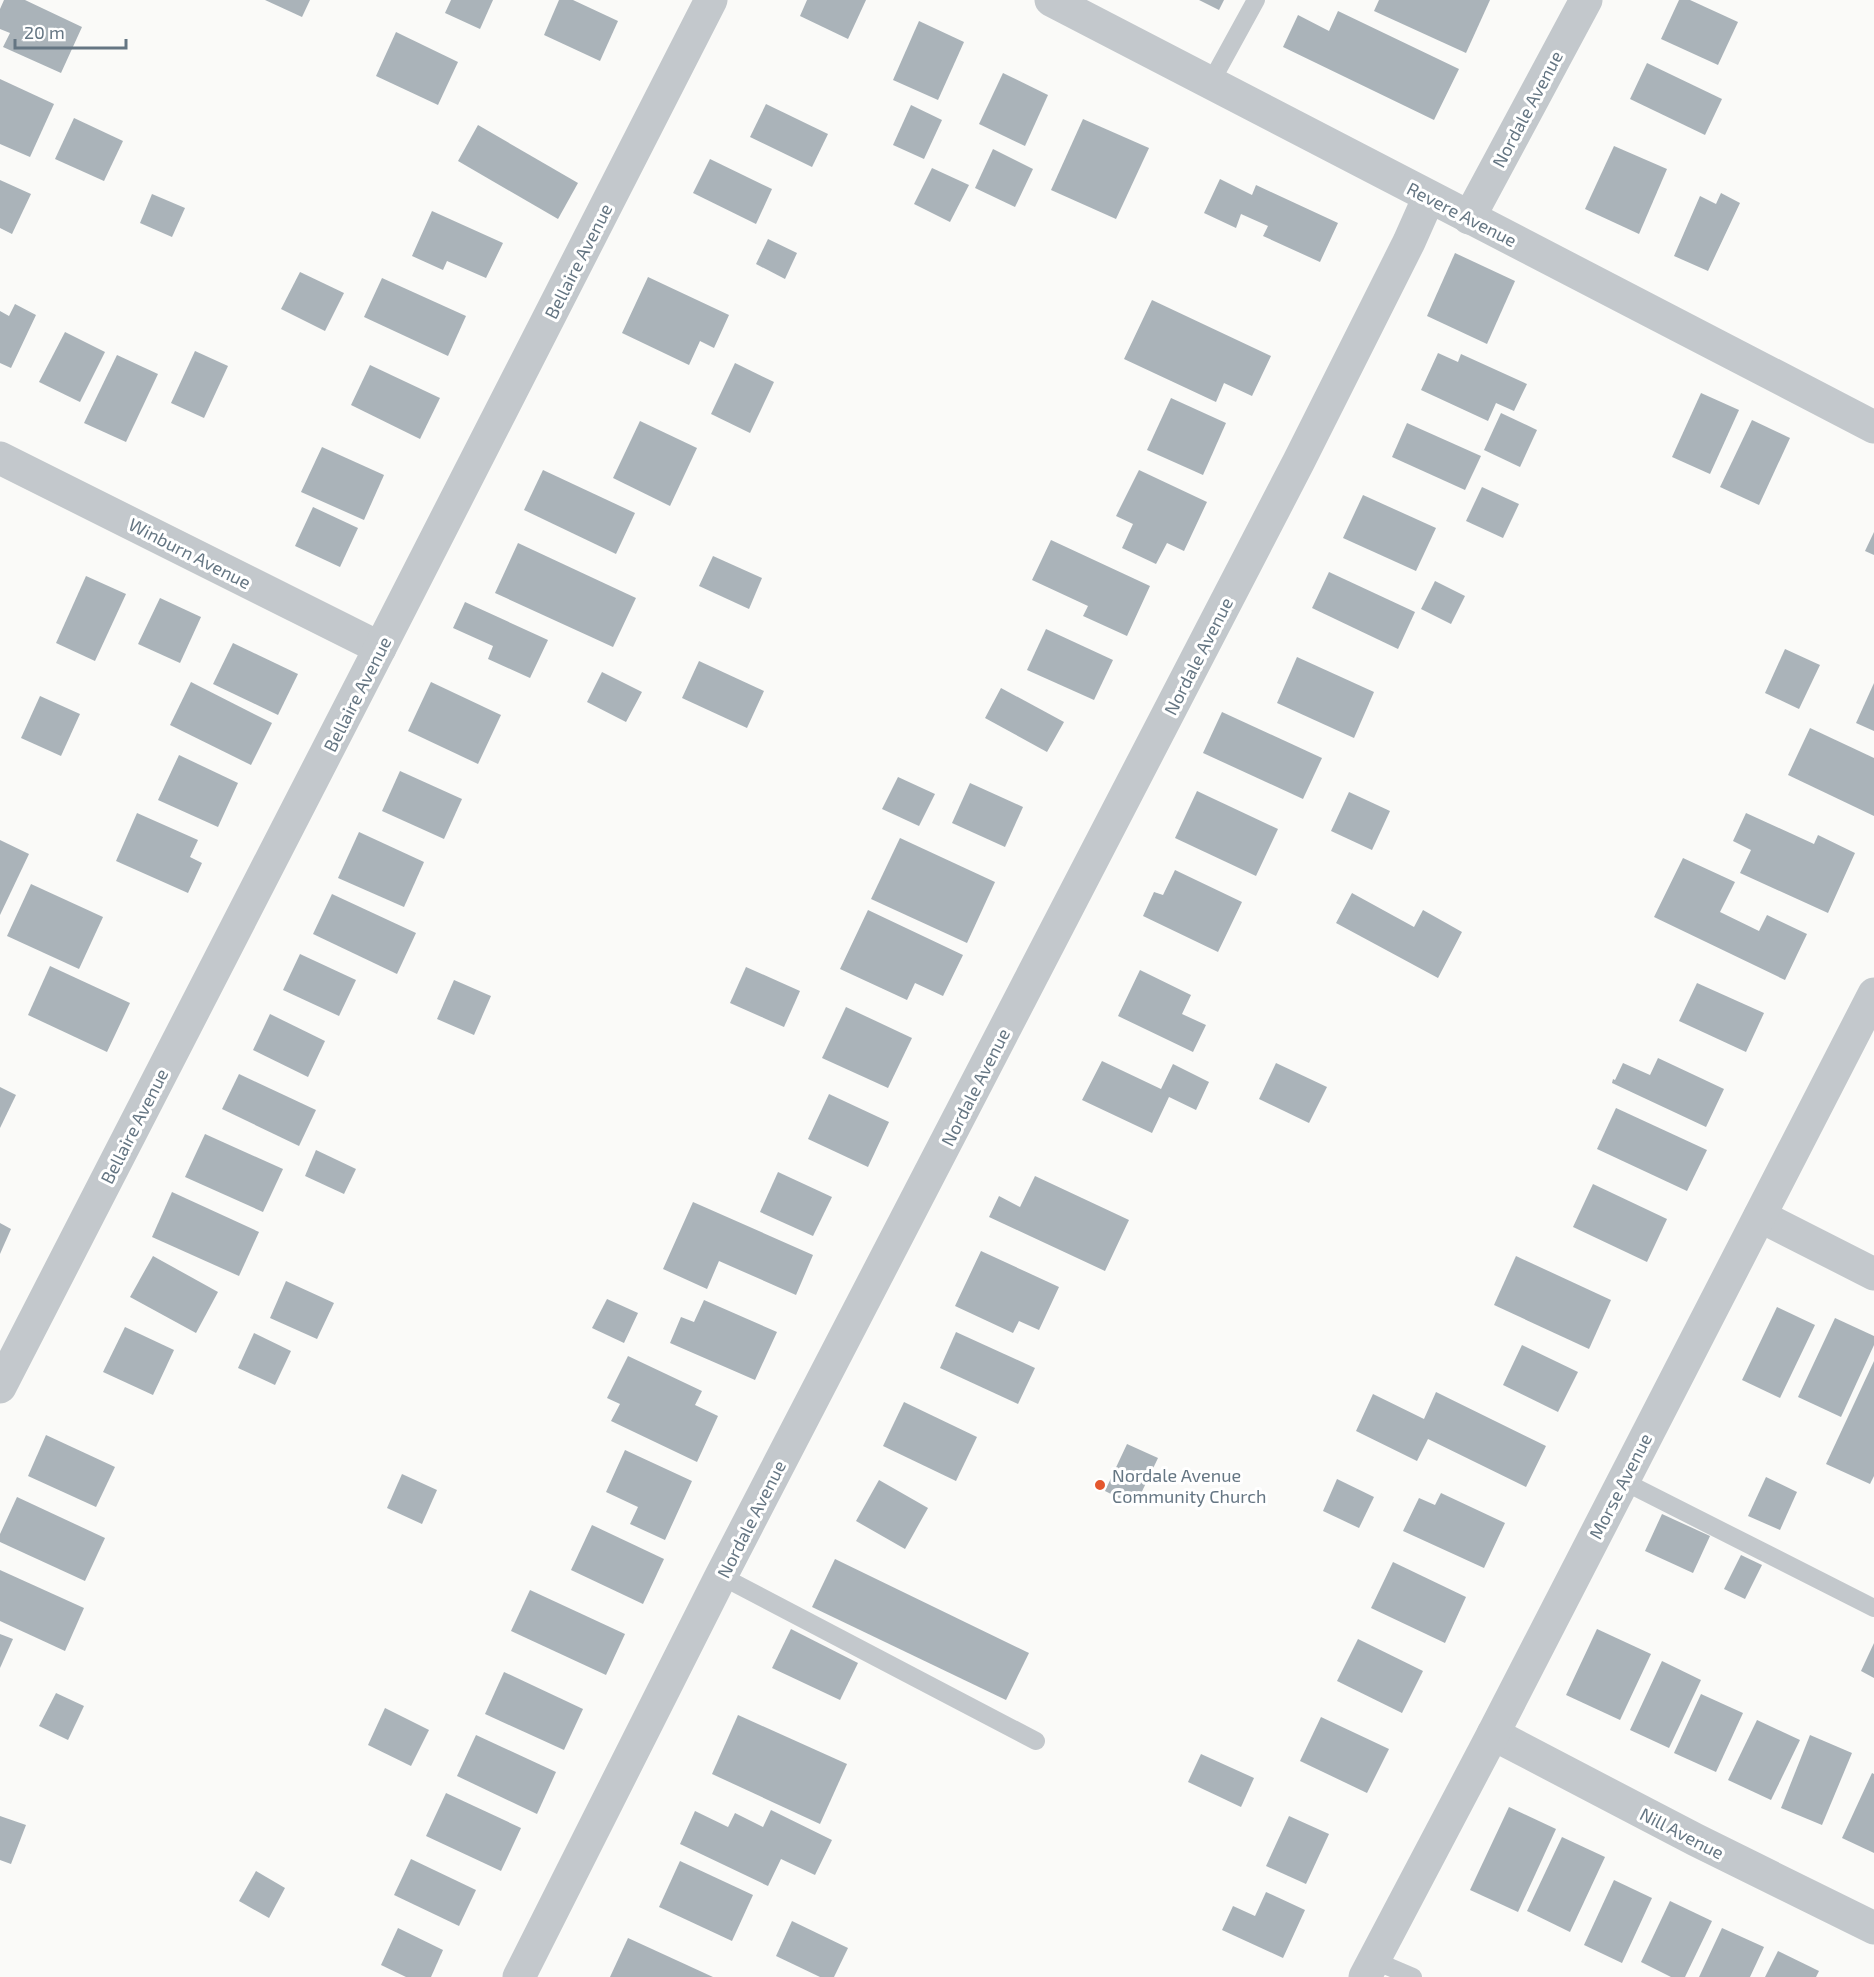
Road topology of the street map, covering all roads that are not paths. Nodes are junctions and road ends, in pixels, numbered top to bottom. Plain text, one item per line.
1 (711, 0) edge
2 (1051, 0) edge
3 (1256, 0) edge
4 (1586, 0) edge
5 (1211, 82) junction
6 (1429, 197) junction
7 (1469, 218) junction
8 (1874, 427) edge
9 (0, 458) edge
10 (380, 648) junction
11 (1874, 994) edge
12 (1760, 1216) junction
13 (1874, 1274) edge
14 (0, 1387) edge
15 (1623, 1481) junction
16 (722, 1576) junction
17 (1874, 1608) edge
18 (1493, 1734) junction
19 (1036, 1741) dead end
20 (1874, 1928) edge
21 (1369, 1968) edge
22 (519, 1977) edge
23 (1413, 1977) edge

1 - 10 street, Bellaire Avenue
2 - 5 street, Revere Avenue
3 - 5 lane
4 - 7 street, Nordale Avenue
5 - 6 street, Revere Avenue
6 - 7 street, Revere Avenue
6 - 16 street, Nordale Avenue
7 - 8 street, Revere Avenue
9 - 10 street, Winburn Avenue
10 - 14 street, Bellaire Avenue
11 - 12 street, Morse Avenue
12 - 13 street
12 - 15 street, Morse Avenue
15 - 17 lane
15 - 18 street, Morse Avenue
16 - 19 lane
16 - 22 street, Nordale Avenue
18 - 20 street, Nill Avenue
18 - 21 street, Morse Avenue
21 - 23 lane

